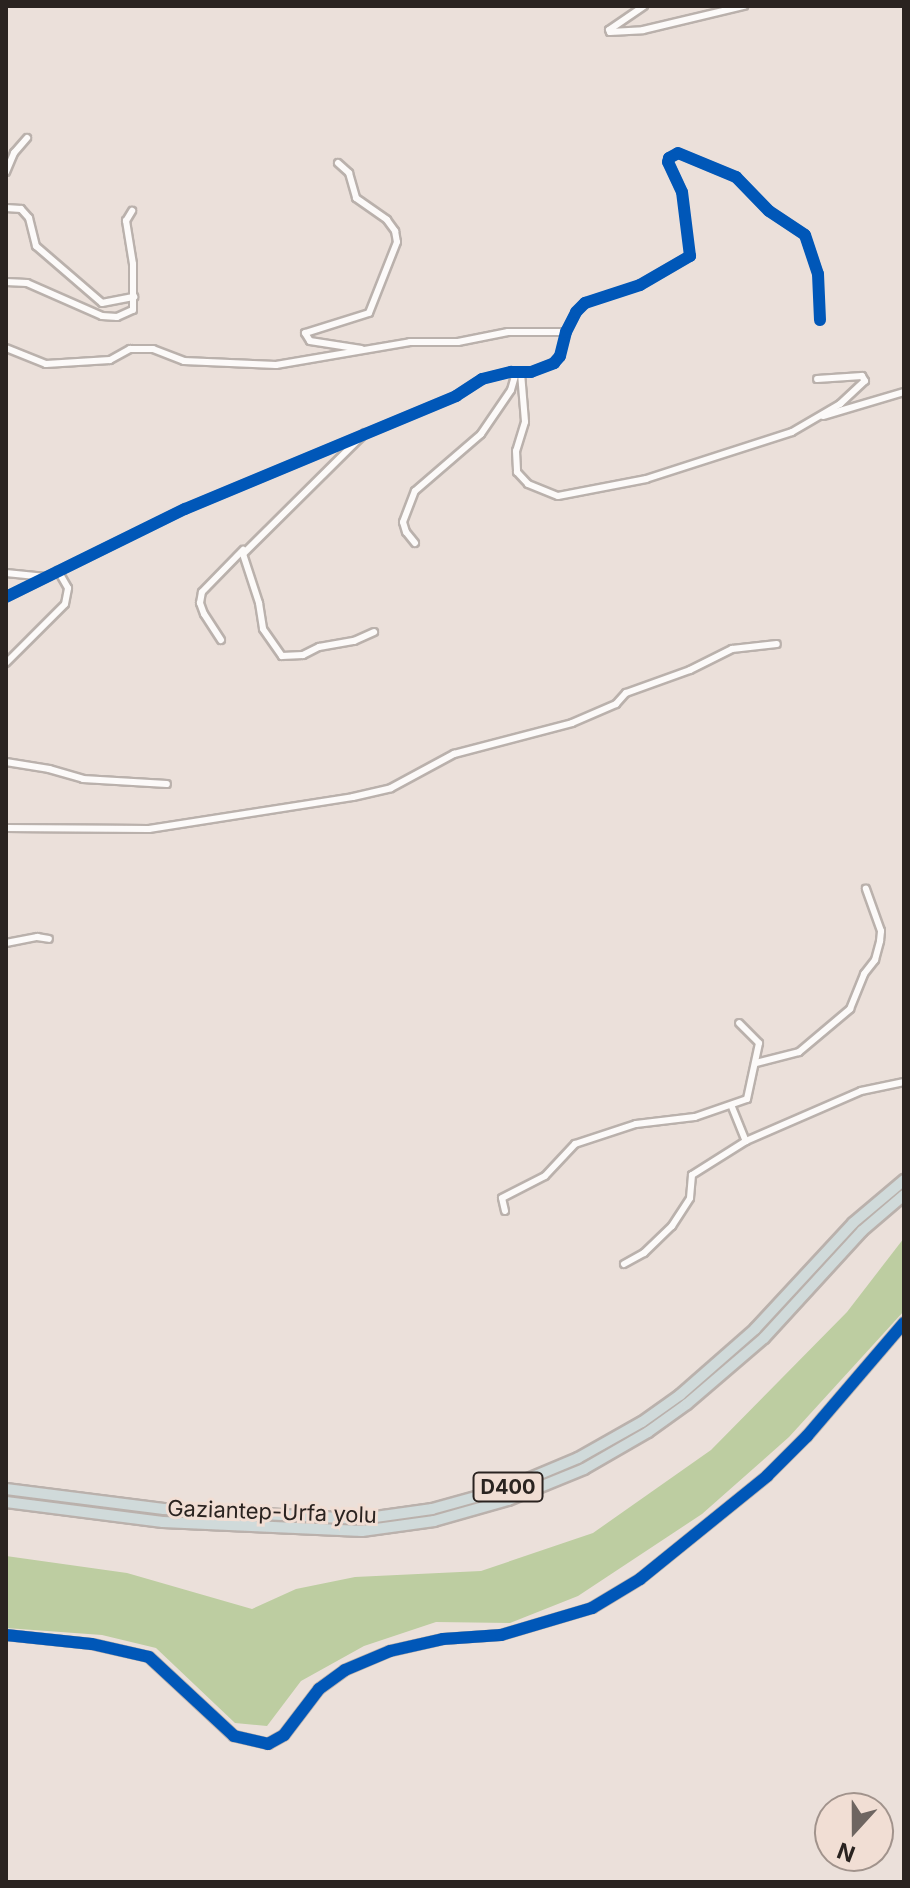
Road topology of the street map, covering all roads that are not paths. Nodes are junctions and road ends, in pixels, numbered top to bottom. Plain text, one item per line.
1 (644, 6) edge
2 (744, 6) edge
3 (27, 138) dead end
4 (338, 163) dead end
5 (6, 172) edge
6 (6, 208) edge
7 (132, 211) dead end
8 (6, 282) edge
9 (134, 297) junction
10 (820, 320) dead end
11 (566, 332) junction
12 (6, 348) edge
13 (364, 351) junction
14 (518, 373) junction
15 (817, 379) dead end
16 (904, 392) edge
17 (820, 416) junction
18 (367, 431) junction
19 (415, 543) dead end
20 (243, 550) junction
21 (58, 571) junction
22 (6, 573) edge
23 (46, 577) junction
24 (6, 597) edge
25 (374, 632) dead end
26 (221, 640) dead end
27 (777, 644) dead end
28 (6, 663) edge
29 (6, 762) edge
30 (167, 784) dead end
31 (6, 828) edge
32 (866, 889) dead end
33 (49, 939) dead end
34 (6, 943) edge
35 (739, 1023) dead end
36 (756, 1063) junction
37 (904, 1082) edge
38 (732, 1107) junction
39 (746, 1141) junction
40 (904, 1180) edge
41 (904, 1195) edge
42 (505, 1211) dead end
43 (624, 1264) dead end
44 (904, 1323) edge
45 (6, 1489) edge
46 (6, 1502) edge
47 (6, 1635) edge

1 - 2 street
3 - 5 street
4 - 13 street
6 - 9 street
7 - 9 street
8 - 9 street
10 - 11 street
11 - 13 street
11 - 14 street
12 - 13 street
14 - 17 street
14 - 18 street
14 - 19 street
15 - 17 street
16 - 17 street
18 - 20 street
18 - 21 street
20 - 25 street
20 - 26 street
21 - 23 street
21 - 28 street
22 - 23 street
23 - 24 street
27 - 31 street
29 - 30 street
32 - 36 street
33 - 34 street
35 - 36 street
36 - 38 street
37 - 39 street
38 - 39 street
38 - 42 street
39 - 43 street
40 - 45 highway, Gaziantep-Urfa yolu / D400
41 - 46 highway, Gaziantep-Urfa yolu / D400
44 - 47 street

